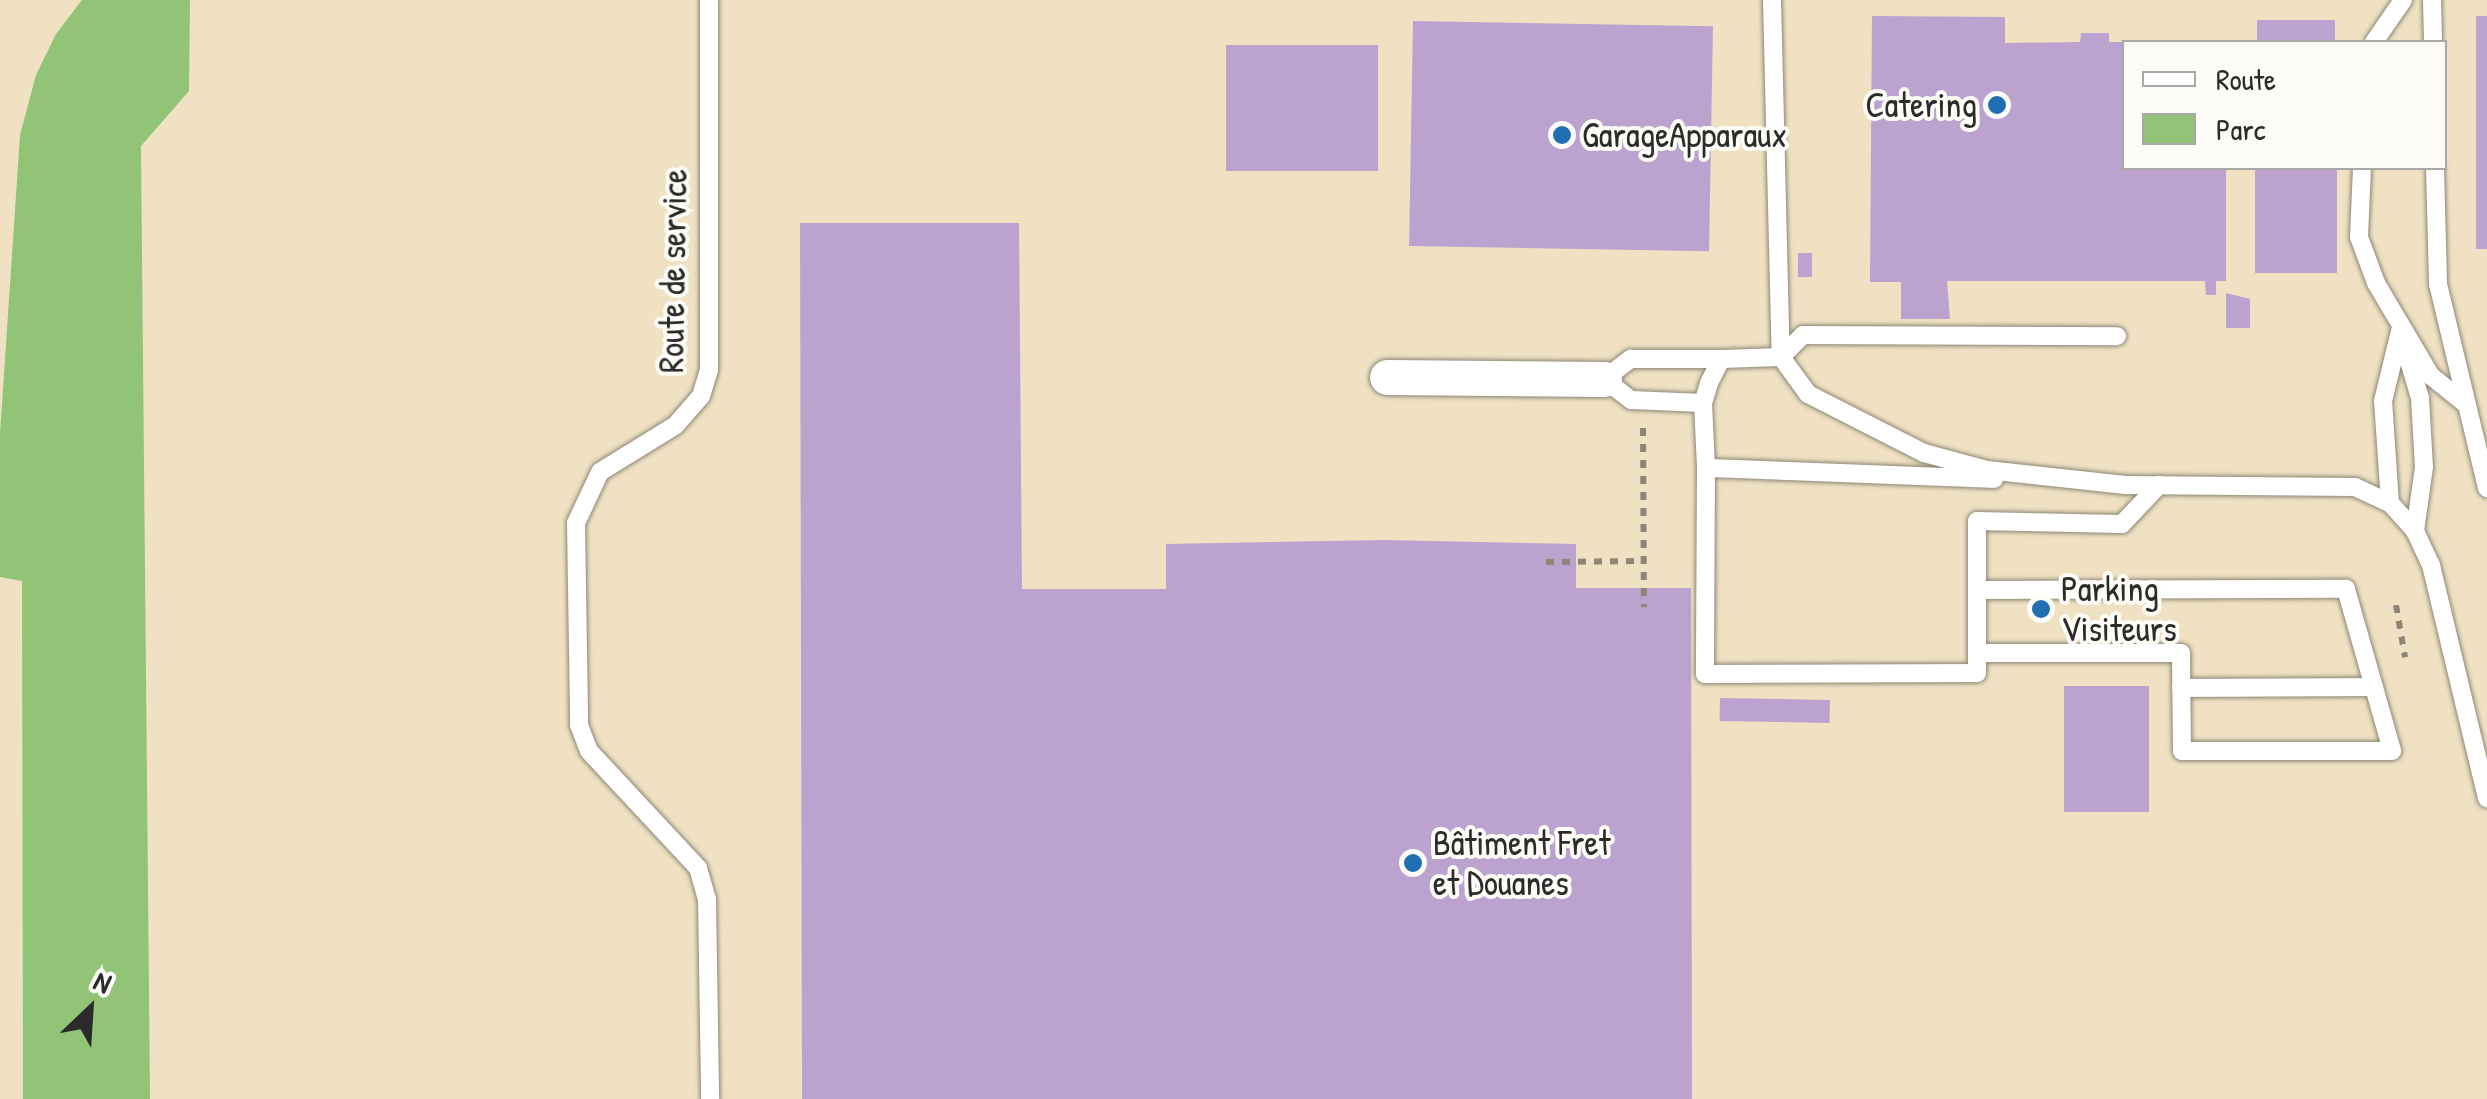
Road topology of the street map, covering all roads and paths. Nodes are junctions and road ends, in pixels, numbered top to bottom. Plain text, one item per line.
1 (709, 0) edge
2 (1772, 0) edge
3 (2403, 0) edge
4 (2432, 0) edge
5 (2375, 40) edge
6 (2432, 40) edge
7 (2362, 170) edge
8 (2435, 170) edge
9 (2400, 331) junction
10 (2116, 336) dead end
11 (1781, 358) junction
12 (1721, 359) junction
13 (1387, 377) dead end
14 (1604, 379) junction
15 (1702, 403) junction
16 (2466, 404) junction
17 (1643, 420) dead end
18 (1706, 468) junction
19 (2050, 481) junction
20 (2159, 485) junction
21 (2487, 488) edge
22 (2390, 503) junction
23 (2415, 531) junction
24 (1644, 561) junction
25 (1546, 562) dead end
26 (1976, 590) junction
27 (2396, 605) dead end
28 (1644, 606) dead end
29 (1977, 653) junction
30 (2405, 657) dead end
31 (2181, 688) junction
32 (2374, 688) junction
33 (2487, 798) edge
34 (710, 1099) edge

1 - 34 lane, Route de service
2 - 11 lane
3 - 5 lane
4 - 6 lane
7 - 9 lane
8 - 16 lane
9 - 16 lane
9 - 22 lane
9 - 23 lane
10 - 11 lane
11 - 12 lane
11 - 19 lane
12 - 14 lane
12 - 15 lane
13 - 14 street
14 - 15 lane
15 - 18 lane
16 - 21 lane
17 - 24 path
18 - 19 lane
18 - 29 lane
19 - 20 lane
20 - 22 lane
20 - 26 lane
22 - 23 lane
23 - 33 lane
24 - 25 path
24 - 28 path
26 - 29 lane
26 - 32 lane
27 - 30 path
29 - 31 lane
31 - 32 lane
31 - 32 lane

